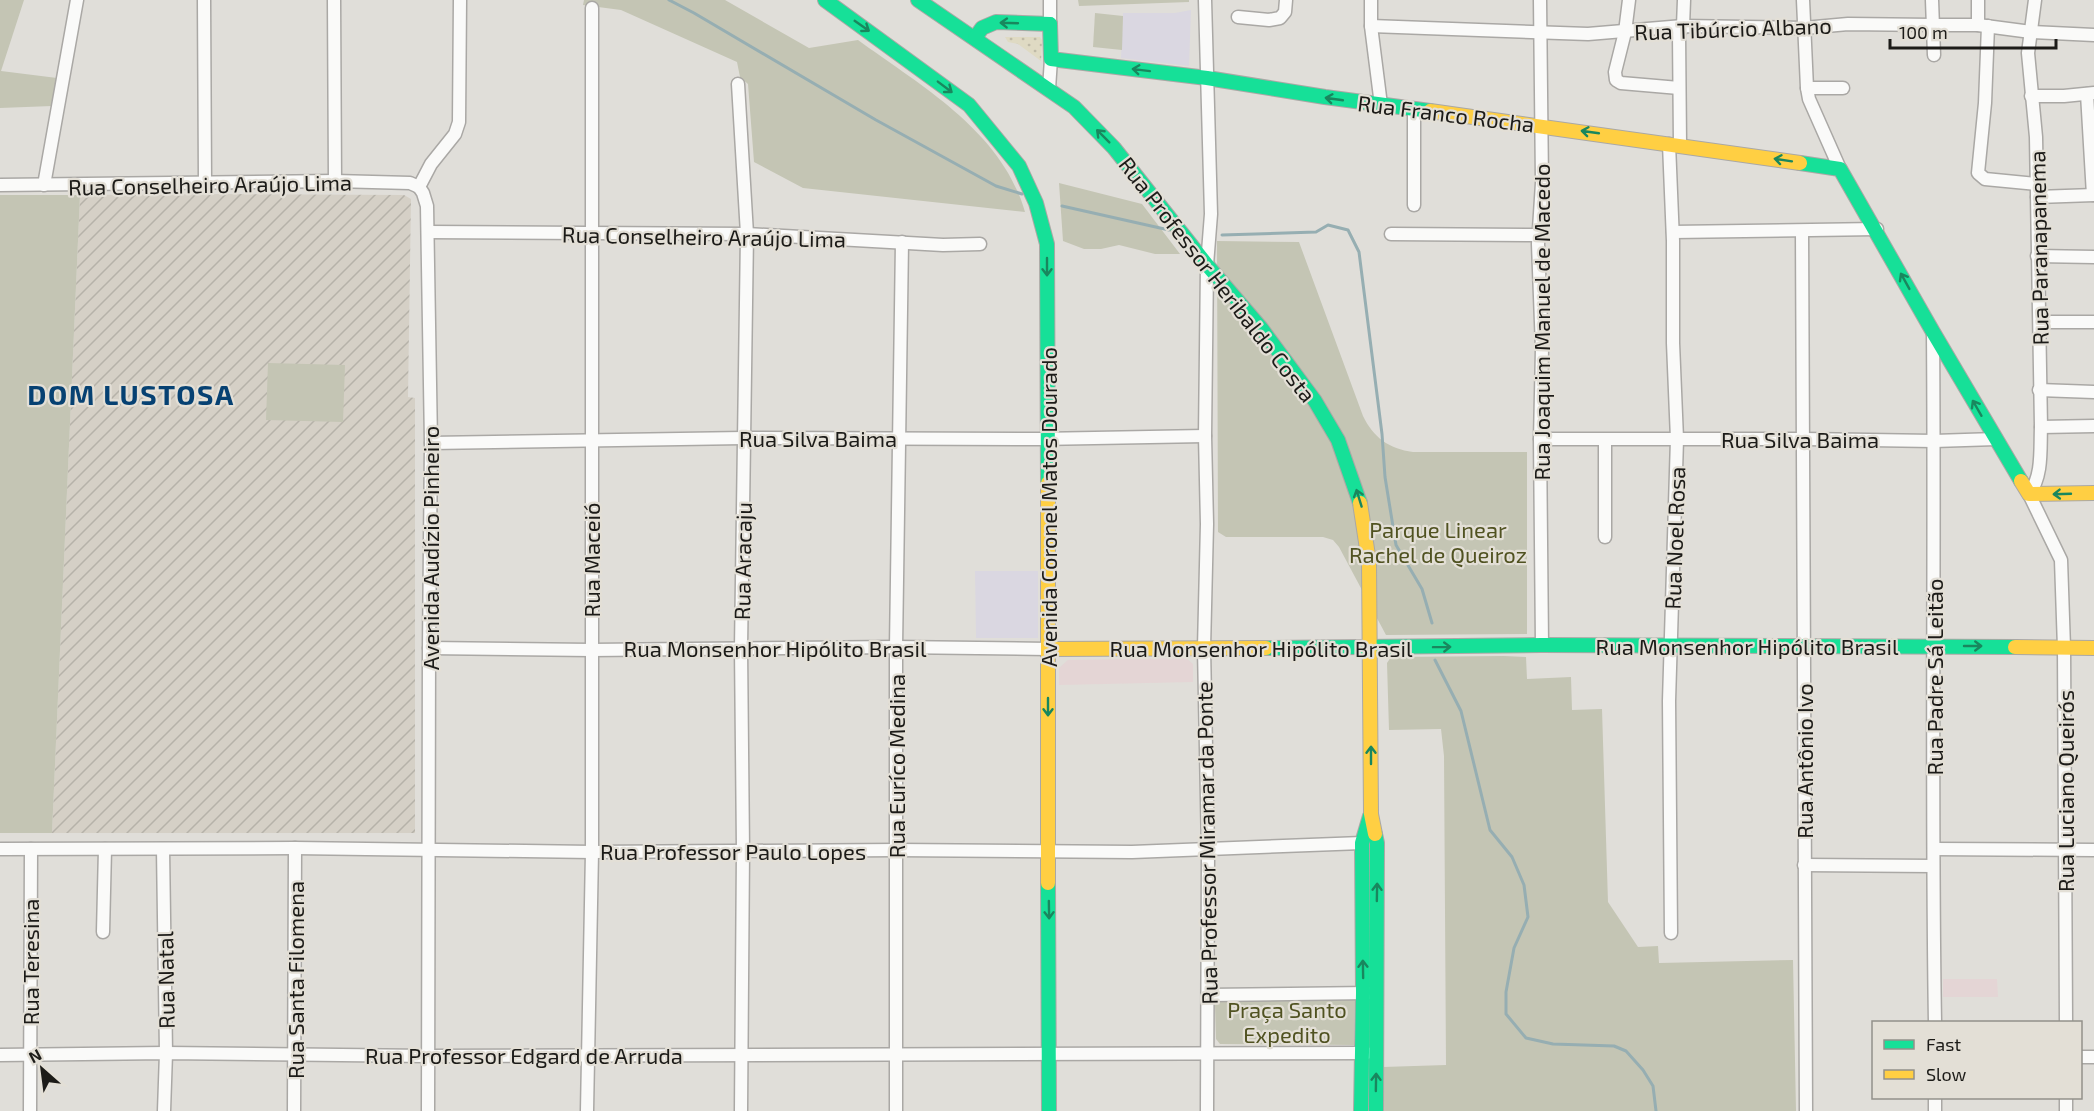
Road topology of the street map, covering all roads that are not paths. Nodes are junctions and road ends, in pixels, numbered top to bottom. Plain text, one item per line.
1 (77, 0) edge
2 (204, 0) edge
3 (334, 0) edge
4 (460, 0) edge
5 (825, 0) edge
6 (918, 0) edge
7 (1050, 0) edge
8 (1205, 0) edge
9 (1286, 0) edge
10 (1371, 0) edge
11 (1540, 0) edge
12 (1629, 0) edge
13 (1684, 0) edge
14 (1803, 0) edge
15 (1932, 0) edge
16 (1978, 0) edge
17 (2035, 0) edge
18 (592, 8) dead end
19 (1238, 17) dead end
20 (1050, 24) junction
21 (1933, 25) junction
22 (1371, 26) junction
23 (1683, 26) junction
24 (1983, 26) junction
25 (1804, 28) junction
26 (1539, 31) junction
27 (1626, 32) junction
28 (2031, 32) junction
29 (2094, 35) edge
30 (975, 38) junction
31 (1934, 55) dead end
32 (1051, 59) junction
33 (1207, 78) junction
34 (738, 84) dead end
35 (1679, 88) junction
36 (1806, 88) junction
37 (1843, 88) dead end
38 (1049, 89) junction
39 (2091, 93) edge
40 (2031, 96) junction
41 (1381, 105) junction
42 (1414, 114) junction
43 (1542, 125) junction
44 (1674, 144) junction
45 (1840, 169) junction
46 (335, 181) junction
47 (205, 182) junction
48 (2037, 184) junction
49 (0, 185) edge
50 (44, 185) junction
51 (419, 187) junction
52 (2094, 195) edge
53 (2037, 197) junction
54 (1414, 205) dead end
55 (1876, 229) junction
56 (1802, 231) junction
57 (428, 232) junction
58 (1673, 232) junction
59 (591, 233) junction
60 (747, 234) junction
61 (1391, 234) dead end
62 (1538, 235) junction
63 (902, 242) junction
64 (980, 244) dead end
65 (2037, 256) junction
66 (2094, 257) edge
67 (1207, 265) junction
68 (2040, 322) junction
69 (2094, 322) edge
70 (1933, 332) junction
71 (2039, 390) junction
72 (2094, 392) edge
73 (2094, 426) edge
74 (2041, 427) junction
75 (1205, 436) junction
76 (744, 438) junction
77 (899, 438) junction
78 (1047, 438) junction
79 (1677, 439) junction
80 (1804, 439) junction
81 (1995, 439) junction
82 (1540, 440) junction
83 (1605, 440) junction
84 (591, 441) junction
85 (1934, 441) junction
86 (432, 443) junction
87 (2094, 493) edge
88 (2030, 494) junction
89 (1605, 537) dead end
90 (2061, 560) joint
91 (1542, 645) junction
92 (1803, 645) junction
93 (1935, 646) junction
94 (896, 647) junction
95 (1670, 647) junction
96 (429, 648) junction
97 (741, 648) junction
98 (1204, 648) junction
99 (1371, 648) junction
100 (2064, 648) junction
101 (2094, 648) edge
102 (1048, 649) junction
103 (591, 650) junction
104 (1371, 814) junction
105 (1362, 843) junction
106 (295, 848) junction
107 (0, 849) edge
108 (31, 849) junction
109 (105, 849) junction
110 (164, 849) junction
111 (1934, 849) junction
112 (743, 850) junction
113 (897, 850) junction
114 (1208, 850) junction
115 (2094, 850) edge
116 (429, 851) junction
117 (1048, 851) junction
118 (2066, 851) junction
119 (592, 852) junction
120 (1804, 865) junction
121 (1933, 866) junction
122 (103, 932) dead end
123 (1671, 933) dead end
124 (1370, 993) junction
125 (1208, 996) junction
126 (1935, 1021) edge
127 (2066, 1021) edge
128 (166, 1053) junction
129 (1369, 1053) junction
130 (295, 1054) junction
131 (741, 1054) junction
132 (1049, 1054) junction
133 (1208, 1054) junction
134 (0, 1055) edge
135 (896, 1055) junction
136 (29, 1056) junction
137 (428, 1056) junction
138 (587, 1056) junction
139 (30, 1111) edge
140 (164, 1111) edge
141 (294, 1111) edge
142 (428, 1111) edge
143 (587, 1111) edge
144 (741, 1111) edge
145 (896, 1111) edge
146 (1049, 1111) edge
147 (1207, 1111) edge
148 (1361, 1111) edge
149 (1376, 1111) edge
150 (1806, 1111) edge

1 - 50 street
2 - 47 street
3 - 46 street
4 - 51 street
5 -> 78 main road, Avenida Coronel Matos Dourado
6 - 30 main road
7 - 20 street
8 - 33 street, Rua Professor Miramar da Ponte
9 - 19 street
10 - 22 street
11 - 26 street, Rua Joaquim Manuel de Macedo
12 - 27 street
13 - 23 street, Rua Noel Rosa
14 - 25 street
15 - 21 street
16 - 24 street
17 - 28 street, Rua Paranapanema
18 - 59 street, Rua Maceió
20 -> 30 main road
20 - 32 main road
21 - 24 street, Rua Tibúrcio Albano
21 - 25 street, Rua Tibúrcio Albano
21 - 31 street
22 - 26 street, Rua Tibúrcio Albano
22 - 41 street
23 - 25 street, Rua Tibúrcio Albano
23 - 27 street, Rua Tibúrcio Albano
23 - 35 street, Rua Noel Rosa
24 - 28 street, Rua Tibúrcio Albano
24 - 48 street
25 - 36 street
26 - 27 street, Rua Tibúrcio Albano
26 - 43 street, Rua Joaquim Manuel de Macedo
27 - 35 street
28 - 29 street, Rua Tibúrcio Albano
28 - 40 street, Rua Paranapanema
30 - 38 main road
33 -> 32 main road, Rua Franco Rocha
32 - 38 street
41 -> 33 main road, Rua Franco Rocha
33 - 67 street, Rua Professor Miramar da Ponte
34 - 60 street, Rua Aracaju
35 - 44 street, Rua Noel Rosa
36 - 37 street
36 - 45 street
67 -> 38 main road, Rua Professor Heribaldo Costa
39 - 40 street
39 - 52 street
40 - 48 street, Rua Paranapanema
41 - 42 main road, Rua Franco Rocha
42 - 43 main road, Rua Franco Rocha
42 - 54 street
44 -> 43 main road, Rua Franco Rocha
43 - 62 street, Rua Joaquim Manuel de Macedo
45 -> 44 main road, Rua Franco Rocha
44 - 58 street, Rua Noel Rosa
45 - 55 main road, Rua Padre Sá Leitão
46 - 47 street, Rua Conselheiro Araújo Lima
46 - 51 street, Rua Conselheiro Araújo Lima
47 - 50 street, Rua Conselheiro Araújo Lima
48 - 53 street, Rua Paranapanema
49 - 50 street, Rua Conselheiro Araújo Lima
51 - 57 street, Avenida Audízio Pinheiro
52 - 53 street
53 - 65 street, Rua Paranapanema
55 - 56 street
70 -> 55 main road, Rua Padre Sá Leitão
56 - 58 street
56 - 80 street, Rua Antônio Ivo
57 - 59 street, Rua Conselheiro Araújo Lima
57 - 86 street, Avenida Audízio Pinheiro
58 - 79 street, Rua Noel Rosa
59 - 60 street, Rua Conselheiro Araújo Lima
59 - 84 street, Rua Maceió
60 - 63 street, Rua Conselheiro Araújo Lima
60 - 76 street, Rua Aracaju
61 - 62 street
62 - 82 street, Rua Joaquim Manuel de Macedo
63 - 64 street, Rua Conselheiro Araújo Lima
63 - 77 street, Rua Euríco Medina
65 - 66 street
65 - 68 street, Rua Paranapanema
67 - 75 street, Rua Professor Miramar da Ponte
99 -> 67 main road, Rua Professor Heribaldo Costa
68 - 69 street
68 - 71 street, Rua Paranapanema
81 -> 70 main road, Rua Padre Sá Leitão
70 - 85 street, Rua Padre Sá Leitão
71 - 72 street
71 - 74 street, Rua Paranapanema
73 - 74 street
74 - 88 street, Rua Paranapanema
75 - 78 street, Rua Silva Baima
75 - 98 street, Rua Professor Miramar da Ponte
76 - 77 street, Rua Silva Baima
76 - 84 street, Rua Silva Baima
76 - 97 street, Rua Aracaju
77 - 78 street, Rua Silva Baima
77 - 94 street, Rua Euríco Medina
78 - 102 main road, Avenida Coronel Matos Dourado
79 - 80 street, Rua Silva Baima
79 - 83 street, Rua Silva Baima
79 - 95 street, Rua Noel Rosa
80 - 85 street, Rua Silva Baima
80 - 92 street, Rua Antônio Ivo
81 - 85 street, Rua Silva Baima
81 - 88 main road, Rua Padre Sá Leitão
82 - 83 street, Rua Silva Baima
82 - 91 street, Rua Joaquim Manuel de Macedo
83 - 89 street
84 - 86 street, Rua Silva Baima
84 - 103 street, Rua Maceió
85 - 93 street, Rua Padre Sá Leitão
86 - 96 street, Avenida Audízio Pinheiro
87 -> 88 main road
88 - 90 street, Rua Padre Sá Leitão
90 - 100 street, Rua Luciano Queirós
91 - 95 main road, Rua Monsenhor Hipólito Brasil
99 -> 91 main road, Rua Monsenhor Hipólito Brasil
92 - 93 main road, Rua Monsenhor Hipólito Brasil
92 - 95 main road, Rua Monsenhor Hipólito Brasil
92 - 120 street, Rua Antônio Ivo
93 -> 100 main road, Rua Monsenhor Hipólito Brasil
93 - 111 street, Rua Padre Sá Leitão
94 - 97 street, Rua Monsenhor Hipólito Brasil
94 - 102 street, Rua Monsenhor Hipólito Brasil
94 - 113 street, Rua Euríco Medina
95 - 123 street, Rua Noel Rosa
96 - 103 street, Rua Monsenhor Hipólito Brasil
96 - 116 street, Avenida Audízio Pinheiro
97 - 103 street, Rua Monsenhor Hipólito Brasil
97 - 112 street, Rua Aracaju
98 - 99 main road, Rua Monsenhor Hipólito Brasil
98 - 102 main road, Rua Monsenhor Hipólito Brasil
98 - 114 street, Rua Professor Miramar da Ponte
104 -> 99 main road, Rua Professor Heribaldo Costa
100 - 101 main road, Rua Monsenhor Hipólito Brasil
100 - 118 street, Rua Luciano Queirós
102 -> 117 main road, Avenida Coronel Matos Dourado
103 - 119 street, Rua Maceió
104 - 105 main road, Rua Professor Heribaldo Costa
124 -> 104 main road, Rua Professor Heribaldo Costa
105 - 114 street, Rua Professor Paulo Lopes
124 -> 105 main road, Rua Professor Heribaldo Costa
106 - 110 street, Rua Professor Paulo Lopes
106 - 116 street, Rua Professor Paulo Lopes
106 - 130 street, Rua Santa Filomena
107 - 108 street, Rua Professor Paulo Lopes
108 - 109 street, Rua Professor Paulo Lopes
108 - 136 street, Rua Teresina
109 - 110 street, Rua Professor Paulo Lopes
109 - 122 street
110 - 128 street, Rua Natal
111 - 118 street
111 - 121 street, Rua Padre Sá Leitão
112 - 113 street, Rua Professor Paulo Lopes
112 - 119 street, Rua Professor Paulo Lopes
112 - 131 street, Rua Aracaju
113 - 117 street, Rua Professor Paulo Lopes
113 - 135 street, Rua Euríco Medina
114 - 117 street, Rua Professor Paulo Lopes
114 - 125 street, Rua Professor Miramar da Ponte
115 - 118 street
116 - 119 street, Rua Professor Paulo Lopes
116 - 137 street, Avenida Audízio Pinheiro
117 -> 132 main road, Avenida Coronel Matos Dourado
118 - 127 street, Rua Luciano Queirós
119 - 138 street, Rua Maceió
120 - 121 street
120 - 150 street, Rua Antônio Ivo
121 - 126 street, Rua Padre Sá Leitão
124 - 125 street
124 - 129 main road, Rua Professor Heribaldo Costa
125 - 133 street, Rua Professor Miramar da Ponte
128 - 130 street, Rua Professor Edgard de Arruda
128 - 136 street, Rua Professor Edgard de Arruda
128 - 140 street, Rua Natal
129 - 133 street, Rua Professor Edgard de Arruda
129 - 148 main road, Rua Professor Heribaldo Costa
149 -> 129 main road, Rua Professor Heribaldo Costa
130 - 137 street, Rua Professor Edgard de Arruda
130 - 141 street, Rua Santa Filomena
131 - 135 street, Rua Professor Edgard de Arruda
131 - 138 street, Rua Professor Edgard de Arruda
131 - 144 street, Rua Aracaju
132 - 133 street, Rua Professor Edgard de Arruda
132 - 135 street, Rua Professor Edgard de Arruda
132 - 146 main road, Avenida Coronel Matos Dourado
133 - 147 street, Rua Professor Miramar da Ponte
134 - 136 street, Rua Professor Edgard de Arruda
135 - 145 street, Rua Euríco Medina
136 - 139 street, Rua Teresina
137 - 138 street, Rua Professor Edgard de Arruda
137 - 142 street, Avenida Audízio Pinheiro
138 - 143 street, Rua Maceió

